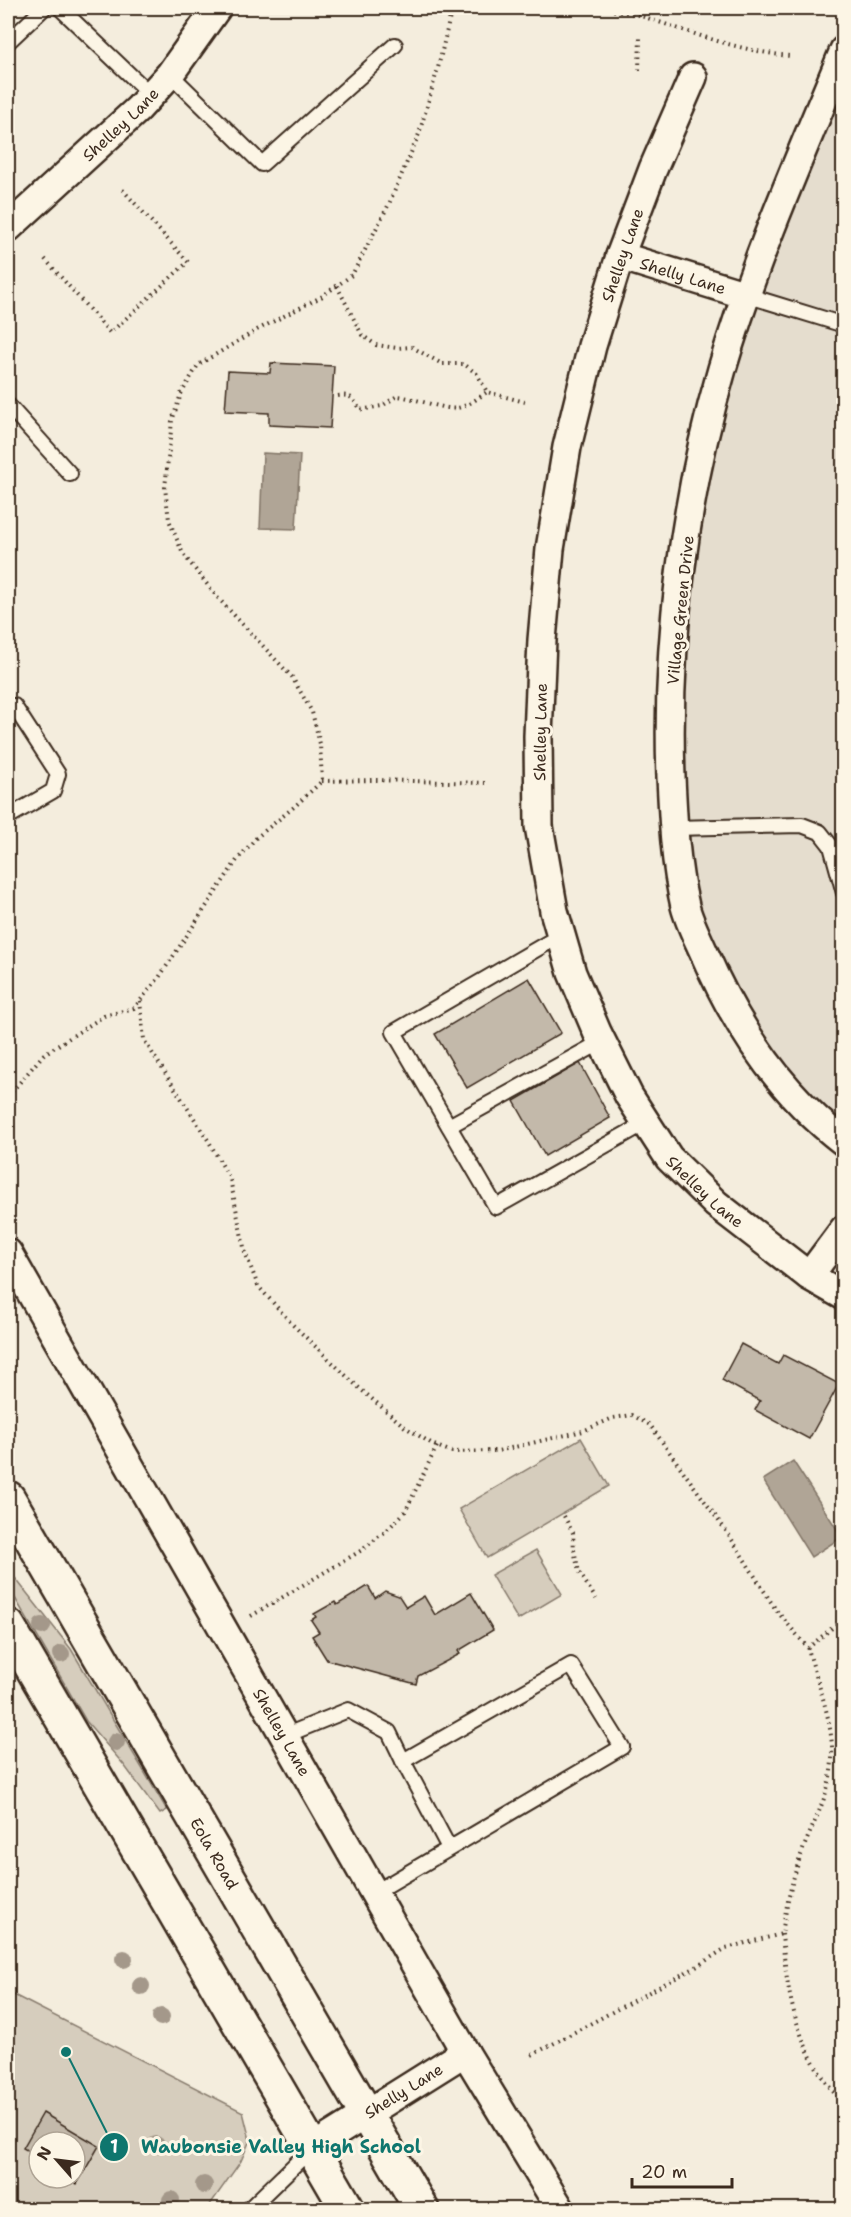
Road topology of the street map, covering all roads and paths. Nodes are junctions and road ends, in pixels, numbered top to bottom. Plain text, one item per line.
1 (44, 8) edge
2 (60, 8) edge
3 (217, 8) edge
4 (452, 8) edge
5 (608, 8) edge
6 (640, 37) dead end
7 (8, 42) edge
8 (396, 45) dead end
9 (843, 50) edge
10 (790, 56) dead end
11 (639, 70) dead end
12 (170, 74) junction
13 (693, 77) dead end
14 (151, 95) junction
15 (122, 189) dead end
16 (9, 222) edge
17 (620, 256) junction
18 (45, 259) dead end
19 (337, 286) junction
20 (746, 295) junction
21 (843, 325) edge
22 (487, 392) junction
23 (338, 396) dead end
24 (525, 402) dead end
25 (8, 405) edge
26 (70, 474) dead end
27 (8, 706) edge
28 (322, 781) junction
29 (485, 783) dead end
30 (8, 817) edge
31 (673, 828) junction
32 (843, 893) edge
33 (561, 935) junction
34 (140, 1000) junction
35 (601, 1041) junction
36 (8, 1096) edge
37 (647, 1122) junction
38 (449, 1126) junction
39 (843, 1142) edge
40 (843, 1229) edge
41 (8, 1253) edge
42 (809, 1276) junction
43 (843, 1296) edge
44 (437, 1446) junction
45 (8, 1498) edge
46 (564, 1516) dead end
47 (596, 1599) dead end
48 (843, 1618) edge
49 (8, 1626) edge
50 (224, 1631) junction
51 (808, 1648) junction
52 (284, 1736) junction
53 (403, 1761) junction
54 (449, 1848) junction
55 (374, 1893) junction
56 (782, 1934) junction
57 (465, 2052) junction
58 (532, 2055) dead end
59 (843, 2104) edge
60 (365, 2113) junction
61 (312, 2148) junction
62 (843, 2196) edge
63 (248, 2210) edge
64 (348, 2210) edge
65 (422, 2210) edge
66 (561, 2210) edge
67 (831, 2210) edge

1 - 7 lane
2 - 14 lane
3 - 12 street, Shelley Lane
4 - 19 path
5 - 10 path
6 - 11 path
8 - 12 lane
9 - 20 street, Village Green Drive
12 - 14 street, Shelley Lane
13 - 17 street, Shelley Lane
14 - 16 street, Shelley Lane
15 - 18 path
17 - 20 street, Shelly Lane
17 - 33 street, Shelley Lane
19 - 22 path
19 - 28 path
20 - 21 lane
20 - 31 street, Village Green Drive
22 - 23 path
22 - 24 path
25 - 26 lane
27 - 30 lane
28 - 29 path
28 - 34 path
31 - 32 lane
31 - 39 street, Village Green Drive
33 - 35 street, Shelley Lane
33 - 38 lane
34 - 36 path
34 - 44 path
35 - 37 street, Shelley Lane
35 - 38 lane
37 - 38 lane
37 - 42 street, Shelley Lane
40 - 42 street
41 - 50 street, Shelley Lane
42 - 43 street, Shelley Lane
44 - 50 path
44 - 51 path
45 - 60 main road, Eola Road
46 - 47 path
48 - 51 path
49 - 61 main road
50 - 52 street, Shelley Lane
51 - 56 path
52 - 53 lane
52 - 55 street, Shelley Lane
53 - 54 lane
53 - 54 lane
54 - 55 lane
55 - 57 street, Shelley Lane
56 - 58 path
56 - 59 path
57 - 60 street, Shelly Lane
57 - 66 street, Shelley Lane
60 - 61 street, Shelly Lane
60 - 65 main road, Eola Road
61 - 63 lane
61 - 64 main road
62 - 67 path

